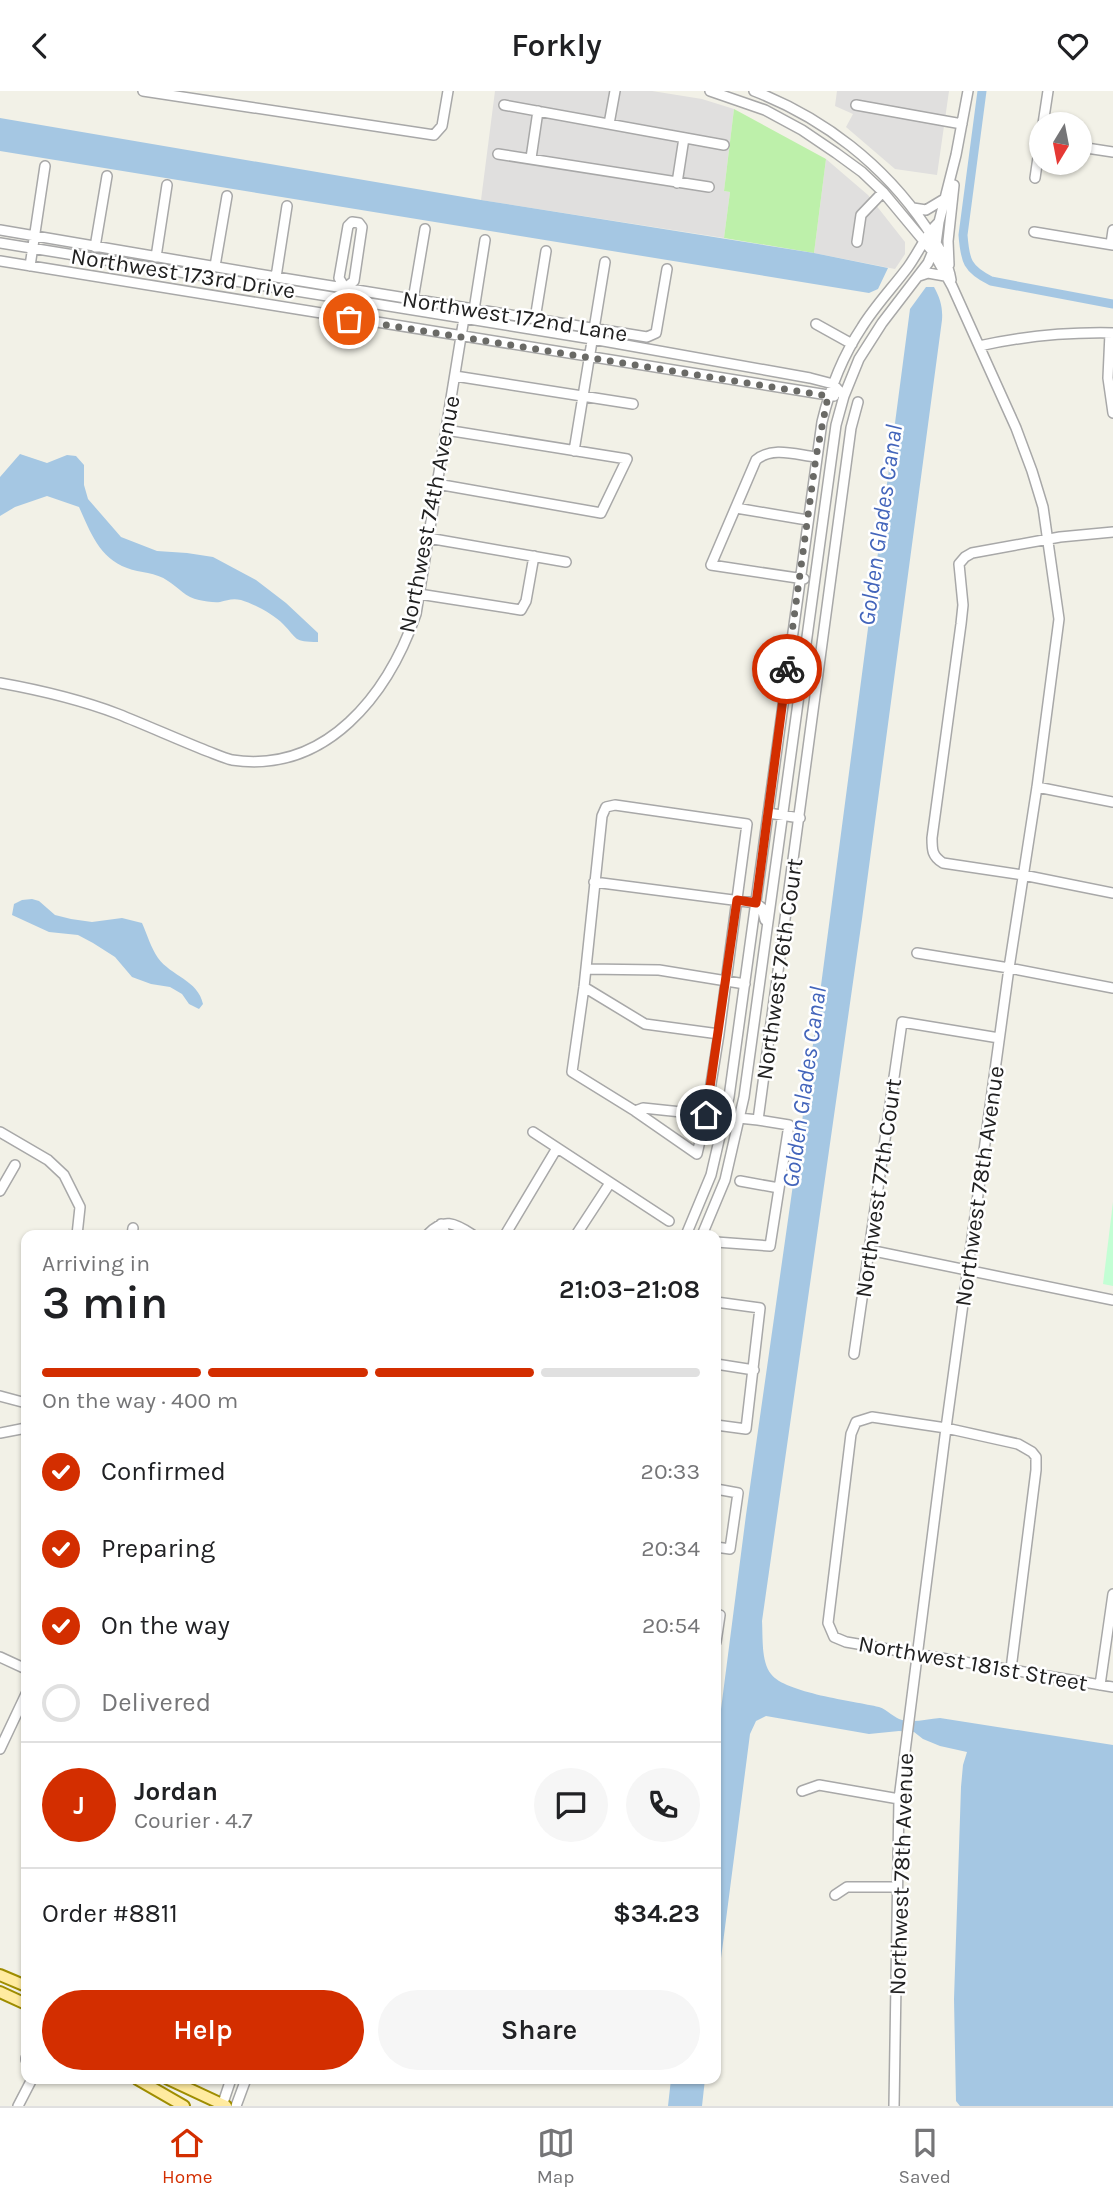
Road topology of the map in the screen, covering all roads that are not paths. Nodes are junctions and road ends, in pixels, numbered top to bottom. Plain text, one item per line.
1 (143, 91) edge
2 (448, 91) edge
3 (615, 91) edge
4 (710, 91) edge
5 (754, 91) edge
6 (968, 91) edge
7 (1048, 91) edge
8 (504, 105) dead end
9 (856, 105) dead end
10 (538, 111) junction
11 (1045, 112) edge
12 (610, 124) junction
13 (962, 124) junction
14 (684, 138) junction
15 (724, 145) dead end
16 (1092, 148) edge
17 (1113, 152) edge
18 (498, 153) dead end
19 (956, 155) junction
20 (531, 158) junction
21 (45, 166) dead end
22 (1035, 175) edge
23 (107, 177) dead end
24 (1035, 178) dead end
25 (677, 183) junction
26 (167, 185) dead end
27 (709, 187) dead end
28 (883, 193) junction
29 (227, 196) dead end
30 (946, 198) junction
31 (287, 206) dead end
32 (912, 208) junction
33 (939, 222) junction
34 (913, 227) junction
35 (425, 229) dead end
36 (0, 230) edge
37 (1113, 230) edge
38 (1034, 232) dead end
39 (34, 235) junction
40 (926, 236) junction
41 (485, 240) dead end
42 (857, 242) dead end
43 (0, 243) edge
44 (1112, 245) edge
45 (95, 247) junction
46 (935, 248) junction
47 (33, 249) junction
48 (546, 251) dead end
49 (156, 257) junction
50 (0, 261) edge
51 (605, 262) dead end
52 (910, 264) junction
53 (30, 266) junction
54 (215, 267) junction
55 (667, 269) dead end
56 (947, 272) junction
57 (919, 276) junction
58 (276, 277) junction
59 (345, 288) junction
60 (344, 299) junction
61 (413, 300) junction
62 (474, 310) junction
63 (341, 317) junction
64 (464, 318) junction
65 (535, 319) junction
66 (816, 324) dead end
67 (1112, 333) edge
68 (593, 334) junction
69 (461, 335) junction
70 (852, 344) junction
71 (979, 346) junction
72 (589, 356) junction
73 (455, 376) junction
74 (833, 384) junction
75 (583, 396) junction
76 (828, 396) junction
77 (844, 396) junction
78 (858, 402) dead end
79 (633, 404) dead end
80 (1113, 413) edge
81 (836, 425) junction
82 (851, 428) junction
83 (446, 430) junction
84 (574, 450) junction
85 (816, 457) junction
86 (437, 484) junction
87 (736, 508) junction
88 (807, 520) junction
89 (1113, 532) edge
90 (428, 538) junction
91 (1049, 539) junction
92 (534, 556) junction
93 (566, 562) dead end
94 (799, 579) junction
95 (814, 581) junction
96 (419, 594) junction
97 (0, 683) edge
98 (1037, 787) junction
99 (1113, 802) edge
100 (768, 813) junction
101 (782, 815) junction
102 (800, 818) junction
103 (1023, 875) junction
104 (594, 882) junction
105 (1113, 893) edge
106 (737, 900) junction
107 (756, 903) junction
108 (766, 929) junction
109 (917, 953) dead end
110 (1009, 968) junction
111 (586, 969) junction
112 (726, 982) junction
113 (745, 984) junction
114 (584, 988) junction
115 (1113, 988) edge
116 (719, 1034) junction
117 (999, 1038) junction
118 (635, 1111) junction
119 (706, 1115) junction
120 (726, 1117) junction
121 (740, 1119) junction
122 (758, 1120) junction
123 (0, 1132) edge
124 (533, 1132) dead end
125 (557, 1148) junction
126 (15, 1165) dead end
127 (740, 1181) dead end
128 (610, 1182) junction
129 (779, 1188) junction
130 (0, 1191) edge
131 (669, 1221) dead end
132 (441, 1224) junction
133 (78, 1230) edge
134 (432, 1230) edge
135 (444, 1230) edge
136 (465, 1230) edge
137 (508, 1230) edge
138 (579, 1230) edge
139 (688, 1230) edge
140 (704, 1230) edge
141 (721, 1242) edge
142 (869, 1250) junction
143 (968, 1271) junction
144 (1113, 1300) edge
145 (721, 1302) edge
146 (854, 1354) dead end
147 (721, 1365) edge
148 (754, 1370) junction
149 (0, 1396) edge
150 (21, 1402) edge
151 (721, 1426) edge
152 (946, 1428) junction
153 (21, 1430) edge
154 (0, 1433) edge
155 (721, 1490) edge
156 (721, 1548) edge
157 (1113, 1594) edge
158 (918, 1653) junction
159 (0, 1657) edge
160 (21, 1667) edge
161 (1011, 1669) junction
162 (1100, 1685) junction
163 (1113, 1687) edge
164 (21, 1705) edge
165 (0, 1749) edge
166 (802, 1791) dead end
167 (899, 1799) junction
168 (897, 1887) junction
169 (835, 1895) dead end
170 (0, 1975) edge
171 (21, 1984) edge
172 (0, 1992) edge
173 (21, 2002) edge
174 (29, 2084) edge
175 (146, 2084) edge
176 (179, 2084) edge
177 (229, 2084) edge
178 (244, 2084) edge
179 (223, 2105) edge
180 (18, 2106) edge
181 (184, 2106) edge
182 (236, 2106) edge
183 (894, 2106) edge

1 - 2 street
3 - 12 street
4 - 28 street
5 - 32 street
6 - 13 street
7 - 11 street
8 - 10 street
9 - 13 street
10 - 12 street
10 - 20 street
12 - 14 street
13 - 19 street
14 - 15 street
14 - 25 street
16 - 17 street
18 - 20 street
19 - 30 street
19 - 56 street
20 - 25 street
21 - 39 street
22 - 24 street
23 - 45 street
25 - 27 street
26 - 49 street
28 - 34 street
28 - 42 street
29 - 54 street
30 - 32 street
30 - 33 street
31 - 58 street
32 - 40 street
33 - 40 street
33 - 46 street
34 - 40 street
34 - 52 street
35 - 61 street
36 - 39 street, Northwest 172nd Lane
37 - 44 street
38 - 44 street
39 - 45 street, Northwest 172nd Lane
39 - 47 street
40 - 46 street, Northwest 78th Avenue
40 - 52 street
41 - 62 street
43 - 47 street, Northwest 173rd Drive
45 - 49 street, Northwest 172nd Lane
46 - 56 street, Northwest 78th Avenue
46 - 57 street
47 - 53 street
47 - 60 street, Northwest 173rd Drive
48 - 65 street
49 - 54 street, Northwest 172nd Lane
50 - 53 street, Northwest 173rd Drive
51 - 68 street
52 - 70 street
53 - 63 street, Northwest 173rd Drive
54 - 58 street, Northwest 172nd Lane
55 - 68 street, Northwest 172nd Lane
56 - 57 street
56 - 71 street, Northwest 78th Avenue
57 - 77 street
58 - 59 street, Northwest 172nd Lane
59 - 59 street
59 - 60 street
59 - 61 street, Northwest 172nd Lane
60 - 63 street
60 - 64 street, Northwest 173rd Drive
61 - 62 street, Northwest 172nd Lane
62 - 65 street, Northwest 172nd Lane
63 - 69 street, Northwest 173rd Drive
64 - 68 street, Northwest 173rd Drive
64 - 69 street, Northwest 74th Avenue
65 - 68 street, Northwest 172nd Lane
66 - 70 street
67 - 71 street
67 - 80 street
68 - 72 street
68 - 74 street, Northwest 173rd Drive
69 - 72 street, Northwest 173rd Drive
69 - 73 street, Northwest 74th Avenue
70 - 74 street
71 - 91 street, Northwest 78th Avenue
72 - 75 street
72 - 76 street, Northwest 173rd Drive
73 - 75 street
73 - 83 street, Northwest 74th Avenue
74 - 76 street
74 - 77 street
75 - 79 street
75 - 84 street
76 - 77 street, Northwest 173rd Drive
76 - 85 street
77 - 81 street
78 - 82 street, Northwest 76th Court
81 - 82 street
81 - 95 street
82 - 102 street, Northwest 76th Court
83 - 84 street
83 - 86 street, Northwest 74th Avenue
84 - 86 street
85 - 87 street
85 - 88 street
86 - 90 street, Northwest 74th Avenue
87 - 88 street
87 - 94 street
88 - 94 street
89 - 91 street
90 - 92 street
90 - 96 street, Northwest 74th Avenue
91 - 98 street, Northwest 78th Avenue
91 - 103 street
92 - 93 street
92 - 96 street
94 - 95 street
94 - 100 street
95 - 101 street
96 - 97 street, Northwest 74th Avenue
98 - 99 street
98 - 103 street, Northwest 78th Avenue
100 - 101 street
100 - 107 street
101 - 102 street
101 - 108 street
102 - 122 street, Northwest 76th Court
103 - 105 street
103 - 110 street, Northwest 78th Avenue
104 - 106 street
104 - 106 street
104 - 111 street
106 - 107 street
106 - 112 street
107 - 108 street
107 - 113 street
108 - 121 street
109 - 110 street
110 - 115 street
110 - 117 street, Northwest 78th Avenue
111 - 112 street
111 - 114 street
112 - 113 street
112 - 116 street
113 - 120 street
114 - 116 street
114 - 118 street
116 - 119 street
117 - 142 street, Northwest 77th Court
117 - 143 street, Northwest 78th Avenue
118 - 119 street
118 - 119 street
119 - 120 street
120 - 121 street
120 - 139 street
121 - 122 street
121 - 140 street
122 - 129 street
123 - 133 street
124 - 125 street
125 - 128 street
125 - 137 street
126 - 130 street
127 - 129 street
128 - 131 street
128 - 138 street
129 - 141 street
132 - 134 street
132 - 135 street
132 - 136 street
142 - 143 street
142 - 146 street, Northwest 77th Court
143 - 144 street
143 - 152 street, Northwest 78th Avenue
145 - 148 street
147 - 148 street
148 - 151 street
149 - 150 street
152 - 158 street, Northwest 78th Avenue
152 - 158 street, Northwest 181st Street
152 - 161 street
153 - 154 street
155 - 156 street
157 - 162 street
158 - 161 street, Northwest 181st Street
158 - 167 street, Northwest 78th Avenue
159 - 160 street
161 - 162 street, Northwest 181st Street
162 - 163 street, Northwest 181st Street
164 - 165 street
166 - 167 street
167 - 168 street, Northwest 78th Avenue
168 - 169 street
168 - 183 street, Northwest 78th Avenue
170 - 171 main road
172 - 173 main road
174 - 180 street
175 - 181 main road
176 - 179 main road
177 - 179 street
178 - 182 street

